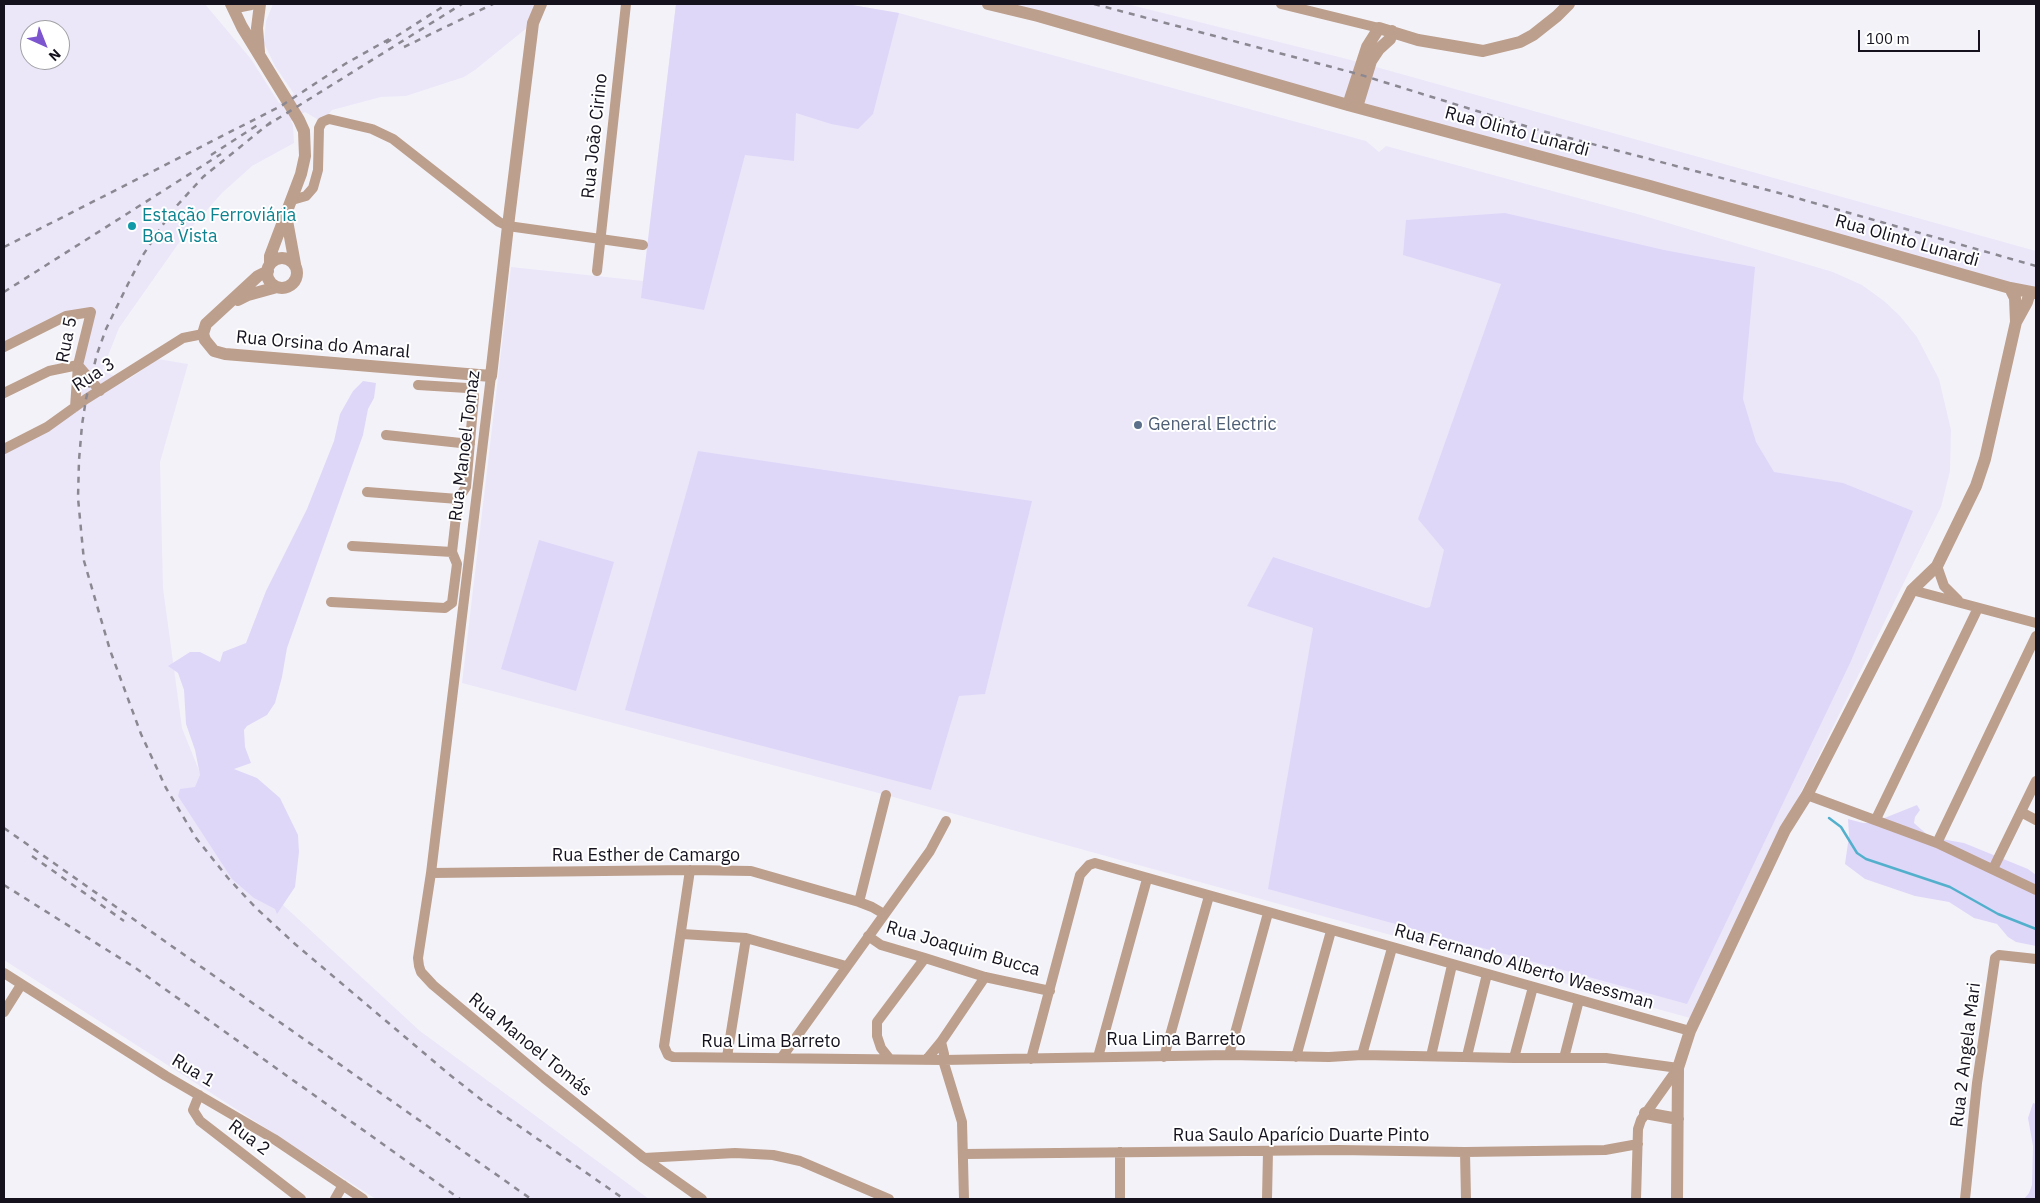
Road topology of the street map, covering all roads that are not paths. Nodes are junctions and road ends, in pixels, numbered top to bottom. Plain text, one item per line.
1 (232, 4) edge
2 (251, 4) edge
3 (260, 4) edge
4 (541, 4) edge
5 (626, 4) edge
6 (988, 4) edge
7 (1281, 4) edge
8 (1569, 4) edge
9 (1381, 32) junction
10 (1418, 40) junction
11 (1386, 43) junction
12 (260, 57) junction
13 (1353, 106) junction
14 (292, 200) junction
15 (286, 215) junction
16 (508, 226) junction
17 (601, 239) junction
18 (643, 246) dead end
19 (295, 264) junction
20 (269, 268) junction
21 (597, 271) dead end
22 (278, 287) junction
23 (2010, 288) junction
24 (2033, 292) edge
25 (229, 305) junction
26 (2016, 322) junction
27 (203, 334) junction
28 (4, 347) edge
29 (78, 365) junction
30 (491, 376) junction
31 (418, 385) dead end
32 (100, 391) junction
33 (4, 393) edge
34 (75, 407) junction
35 (386, 435) dead end
36 (470, 444) junction
37 (4, 449) edge
38 (367, 492) dead end
39 (458, 499) junction
40 (457, 513) junction
41 (475, 516) junction
42 (352, 546) dead end
43 (452, 552) junction
44 (1937, 566) junction
45 (1912, 590) junction
46 (1958, 601) junction
47 (331, 602) dead end
48 (1978, 608) junction
49 (2036, 623) edge
50 (2036, 636) edge
51 (2036, 781) edge
52 (886, 795) dead end
53 (1808, 795) junction
54 (2021, 812) junction
55 (1876, 819) junction
56 (2036, 820) edge
57 (946, 822) dead end
58 (1937, 842) junction
59 (1993, 869) junction
60 (690, 870) junction
61 (431, 873) junction
62 (1148, 879) junction
63 (2036, 890) edge
64 (1209, 896) junction
65 (859, 902) junction
66 (1268, 913) junction
67 (884, 914) junction
68 (1331, 931) junction
69 (682, 934) junction
70 (868, 936) junction
71 (746, 938) junction
72 (1392, 948) junction
73 (925, 958) junction
74 (2036, 959) edge
75 (1452, 965) junction
76 (846, 966) junction
77 (4, 973) edge
78 (1487, 974) junction
79 (985, 977) junction
80 (21, 985) junction
81 (1533, 987) junction
82 (1050, 991) junction
83 (1579, 1000) junction
84 (4, 1012) edge
85 (1690, 1031) junction
86 (941, 1042) junction
87 (880, 1048) junction
88 (1362, 1055) junction
89 (1164, 1056) junction
90 (1229, 1056) junction
91 (1431, 1056) junction
92 (1467, 1056) junction
93 (727, 1057) junction
94 (782, 1057) junction
95 (1098, 1057) junction
96 (1296, 1057) junction
97 (878, 1058) junction
98 (889, 1058) junction
99 (1514, 1058) junction
100 (1564, 1058) junction
101 (927, 1059) junction
102 (1030, 1059) junction
103 (943, 1060) junction
104 (1678, 1068) junction
105 (199, 1095) junction
106 (1645, 1113) junction
107 (1678, 1119) junction
108 (1638, 1144) junction
109 (1268, 1151) junction
110 (1120, 1152) junction
111 (1465, 1152) junction
112 (964, 1154) junction
113 (644, 1158) junction
114 (343, 1186) junction
115 (301, 1199) edge
116 (335, 1199) edge
117 (363, 1199) edge
118 (702, 1199) edge
119 (889, 1199) edge
120 (964, 1199) edge
121 (1120, 1199) edge
122 (1267, 1199) edge
123 (1466, 1199) edge
124 (1636, 1199) edge
125 (1677, 1199) edge
126 (1965, 1199) edge

1 - 2 street
1 - 12 street
3 - 12 street
4 - 16 street, Rua Manoel Tomaz
5 - 17 street, Rua João Cirino
6 - 13 street, Rua Olinto Lunardi
7 - 9 street
8 - 10 street
9 - 10 street
9 - 11 street
9 - 13 street
10 - 11 street
11 - 13 street
12 - 14 street
13 - 23 street, Rua Olinto Lunardi
14 - 15 street
14 - 16 street
15 - 19 street
15 - 20 street
16 - 17 street
16 - 30 street, Rua Manoel Tomaz
17 - 18 street
17 - 21 street, Rua João Cirino
19 - 20 street
19 - 22 street
20 - 22 street
20 - 25 street, Rua Orsina do Amaral
22 - 25 street, Rua Orsina do Amaral
23 - 24 street, Rua Olinto Lunardi
23 - 26 street
24 - 26 street
25 - 27 street, Rua Orsina do Amaral
26 - 44 street
27 - 30 street, Rua Orsina do Amaral
27 - 32 street, Rua 3
28 - 29 street, Rua 5
29 - 32 street
29 - 33 street
29 - 34 street, Rua 5
30 - 41 street, Rua Manoel Tomaz
31 - 36 street
32 - 34 street, Rua 3
34 - 37 street, Rua 3
35 - 36 street
36 - 39 street
38 - 39 street
39 - 40 street
40 - 41 street
40 - 43 street
41 - 61 street, Rua Manoel Tomaz
42 - 43 street
43 - 47 street
44 - 45 street
44 - 46 street
45 - 46 street
45 - 53 street
46 - 48 street
48 - 49 street
48 - 55 street
50 - 58 street
51 - 54 street
52 - 65 street
53 - 55 street
53 - 85 street
54 - 56 street
54 - 59 street
55 - 58 street
57 - 67 street
58 - 59 street
59 - 63 street
60 - 61 street, Rua Esther de Camargo
60 - 65 street, Rua Esther de Camargo
60 - 69 street
61 - 113 street, Rua Manoel Tomás
62 - 64 street, Rua Fernando Alberto Waessman
62 - 82 street, Rua Fernando Alberto Waessman
62 - 95 street
64 - 66 street, Rua Fernando Alberto Waessman
64 - 89 street
65 - 67 street, Rua Esther de Camargo
66 - 68 street, Rua Fernando Alberto Waessman
66 - 90 street
67 - 70 street
68 - 72 street, Rua Fernando Alberto Waessman
68 - 96 street
69 - 71 street
69 - 93 street, Rua Lima Barreto
70 - 73 street, Rua Joaquim Bucca
70 - 76 street
71 - 76 street
71 - 93 street
72 - 75 street, Rua Fernando Alberto Waessman
72 - 88 street
73 - 79 street, Rua Joaquim Bucca
73 - 87 street
74 - 126 street, Rua 2 Angela Mari
75 - 78 street, Rua Fernando Alberto Waessman
75 - 91 street
76 - 94 street
77 - 80 street, Rua 1
78 - 81 street, Rua Fernando Alberto Waessman
78 - 92 street
79 - 82 street, Rua Joaquim Bucca
79 - 86 street
80 - 84 street
80 - 105 street, Rua 1
81 - 83 street, Rua Fernando Alberto Waessman
81 - 99 street
82 - 102 street
83 - 85 street, Rua Fernando Alberto Waessman
83 - 100 street
85 - 104 street
86 - 101 street
86 - 103 street
87 - 97 street
87 - 98 street
88 - 91 street, Rua Lima Barreto
88 - 96 street, Rua Lima Barreto
89 - 90 street, Rua Lima Barreto
89 - 95 street, Rua Lima Barreto
90 - 96 street, Rua Lima Barreto
91 - 92 street, Rua Lima Barreto
92 - 99 street, Rua Lima Barreto
93 - 94 street, Rua Lima Barreto
94 - 97 street, Rua Lima Barreto
95 - 102 street, Rua Lima Barreto
97 - 98 street, Rua Lima Barreto
98 - 101 street, Rua Lima Barreto
99 - 100 street, Rua Lima Barreto
100 - 104 street, Rua Lima Barreto
101 - 103 street, Rua Lima Barreto
102 - 103 street, Rua Lima Barreto
103 - 112 street
104 - 106 street
104 - 107 street
105 - 114 street, Rua 1
105 - 115 street, Rua 2
106 - 107 street
106 - 108 street
107 - 125 street
108 - 111 street, Rua Saulo Aparício Duarte Pinto
108 - 124 street
109 - 110 street, Rua Saulo Aparício Duarte Pinto
109 - 111 street, Rua Saulo Aparício Duarte Pinto
109 - 122 street
110 - 112 street, Rua Saulo Aparício Duarte Pinto
110 - 121 street
111 - 123 street
112 - 120 street
113 - 118 street, Rua Manoel Tomás
113 - 119 street
114 - 116 street
114 - 117 street, Rua 1

